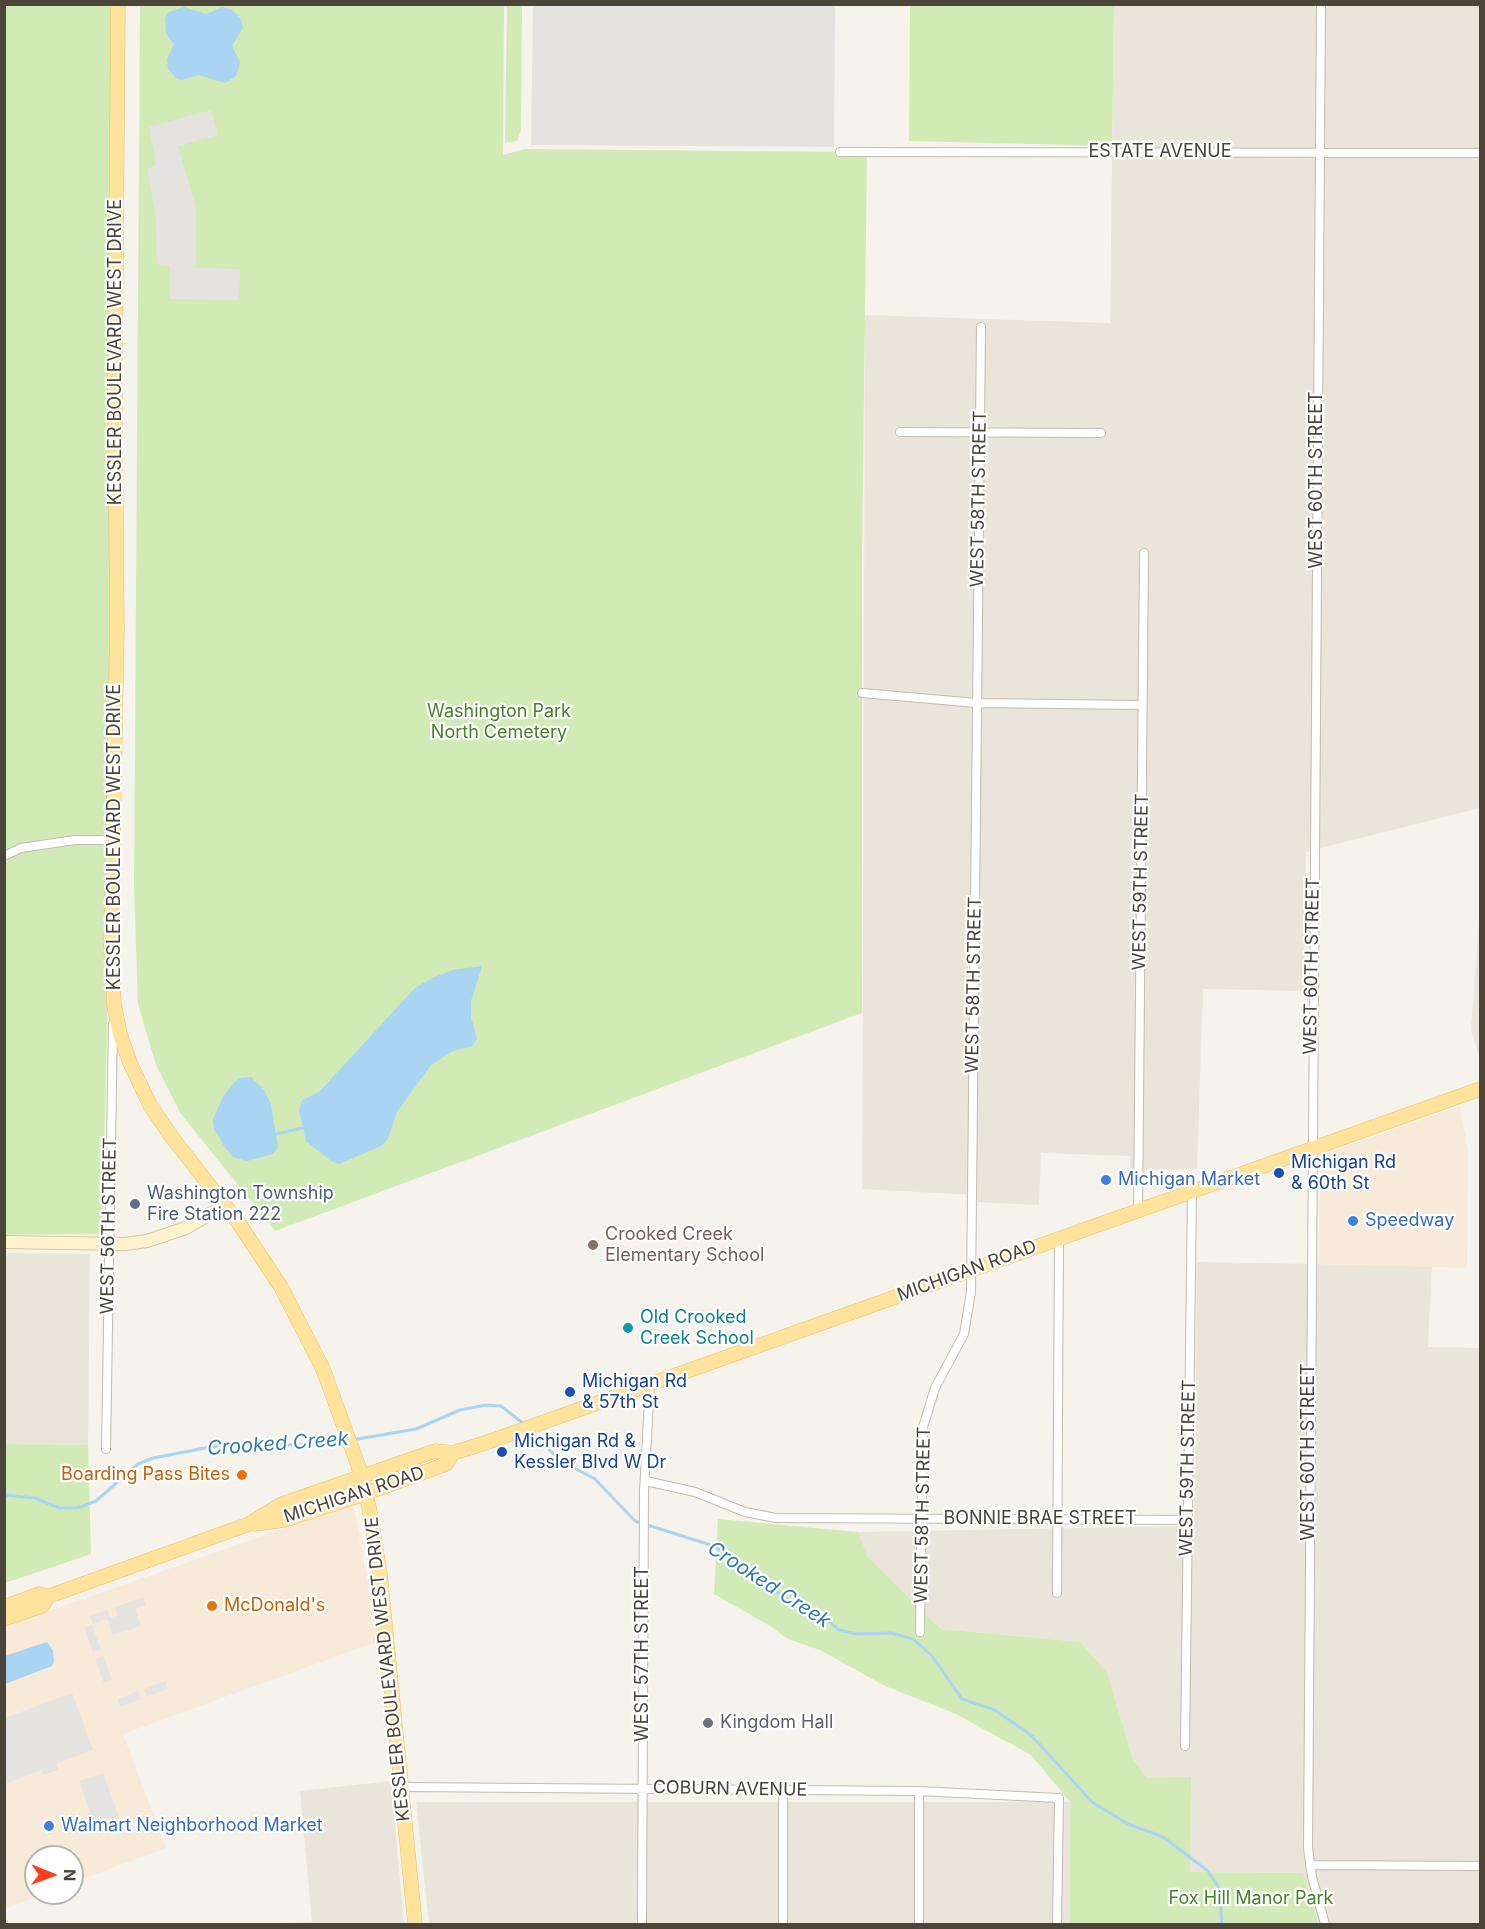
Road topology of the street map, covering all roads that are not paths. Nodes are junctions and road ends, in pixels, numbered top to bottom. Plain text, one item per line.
1 (118, 4) edge
2 (1321, 4) edge
3 (840, 152) dead end
4 (1320, 153) junction
5 (1480, 153) edge
6 (981, 327) dead end
7 (900, 432) dead end
8 (979, 432) junction
9 (1101, 433) dead end
10 (1144, 553) dead end
11 (862, 693) dead end
12 (977, 704) junction
13 (1142, 705) junction
14 (112, 840) junction
15 (4, 856) edge
16 (114, 1004) junction
17 (1480, 1089) edge
18 (1311, 1148) junction
19 (1192, 1191) junction
20 (225, 1205) junction
21 (1138, 1211) junction
22 (1059, 1239) junction
23 (4, 1242) edge
24 (109, 1244) junction
25 (971, 1270) junction
26 (650, 1383) junction
27 (106, 1449) dead end
28 (453, 1453) junction
29 (362, 1478) junction
30 (646, 1481) junction
31 (367, 1493) junction
32 (921, 1519) junction
33 (1057, 1519) junction
34 (1188, 1520) junction
35 (249, 1524) junction
36 (1056, 1593) dead end
37 (49, 1596) junction
38 (4, 1607) edge
39 (4, 1619) edge
40 (920, 1632) dead end
41 (1185, 1746) dead end
42 (402, 1787) junction
43 (643, 1788) junction
44 (783, 1790) junction
45 (919, 1791) junction
46 (1310, 1865) junction
47 (1480, 1866) edge
48 (415, 1924) edge
49 (642, 1924) edge
50 (783, 1924) edge
51 (919, 1924) edge
52 (1057, 1924) edge
53 (1325, 1924) edge

1 - 14 main road, KESSLER BOULEVARD WEST DRIVE
2 - 4 street, WEST 60TH STREET
3 - 4 street, ESTATE AVENUE
4 - 5 street, ESTATE AVENUE
4 - 18 street, WEST 60TH STREET
6 - 8 street, WEST 58TH STREET
7 - 8 street
8 - 9 street
8 - 12 street, WEST 58TH STREET
10 - 13 street, WEST 59TH STREET
11 - 12 street
12 - 13 street
12 - 25 street, WEST 58TH STREET
13 - 21 street, WEST 59TH STREET
14 - 15 street
14 - 16 main road, KESSLER BOULEVARD WEST DRIVE
16 - 20 main road, KESSLER BOULEVARD WEST DRIVE
16 - 24 street, WEST 56TH STREET
17 - 18 main road, MICHIGAN ROAD
18 - 19 main road, MICHIGAN ROAD
18 - 46 street, WEST 60TH STREET
19 - 21 main road, MICHIGAN ROAD
19 - 34 street, WEST 59TH STREET
20 - 24 street
20 - 29 main road, KESSLER BOULEVARD WEST DRIVE
21 - 22 main road, MICHIGAN ROAD
22 - 25 main road, MICHIGAN ROAD
22 - 33 street
23 - 24 street
24 - 27 street, WEST 56TH STREET
25 - 26 main road, MICHIGAN ROAD
25 - 32 street, WEST 58TH STREET
26 - 28 main road, MICHIGAN ROAD
26 - 30 street, WEST 57TH STREET
28 - 29 main road, MICHIGAN ROAD
28 - 31 main road, MICHIGAN ROAD
29 - 31 main road, KESSLER BOULEVARD WEST DRIVE
29 - 35 main road, MICHIGAN ROAD
30 - 32 street, BONNIE BRAE STREET
30 - 43 street, WEST 57TH STREET
31 - 35 main road, MICHIGAN ROAD
31 - 42 main road, KESSLER BOULEVARD WEST DRIVE
32 - 33 street, BONNIE BRAE STREET
32 - 40 street, WEST 58TH STREET
33 - 34 street, BONNIE BRAE STREET
33 - 36 street
34 - 41 street, WEST 59TH STREET
35 - 37 main road, MICHIGAN ROAD
37 - 38 main road, MICHIGAN ROAD
37 - 39 main road, MICHIGAN ROAD
42 - 43 street, COBURN AVENUE
42 - 48 main road, KESSLER BOULEVARD WEST DRIVE
43 - 44 street, COBURN AVENUE
43 - 49 street, WEST 57TH STREET
44 - 45 street, COBURN AVENUE
44 - 50 street
45 - 51 street
45 - 52 street, COBURN AVENUE
46 - 47 street
46 - 53 street, WEST 60TH STREET

